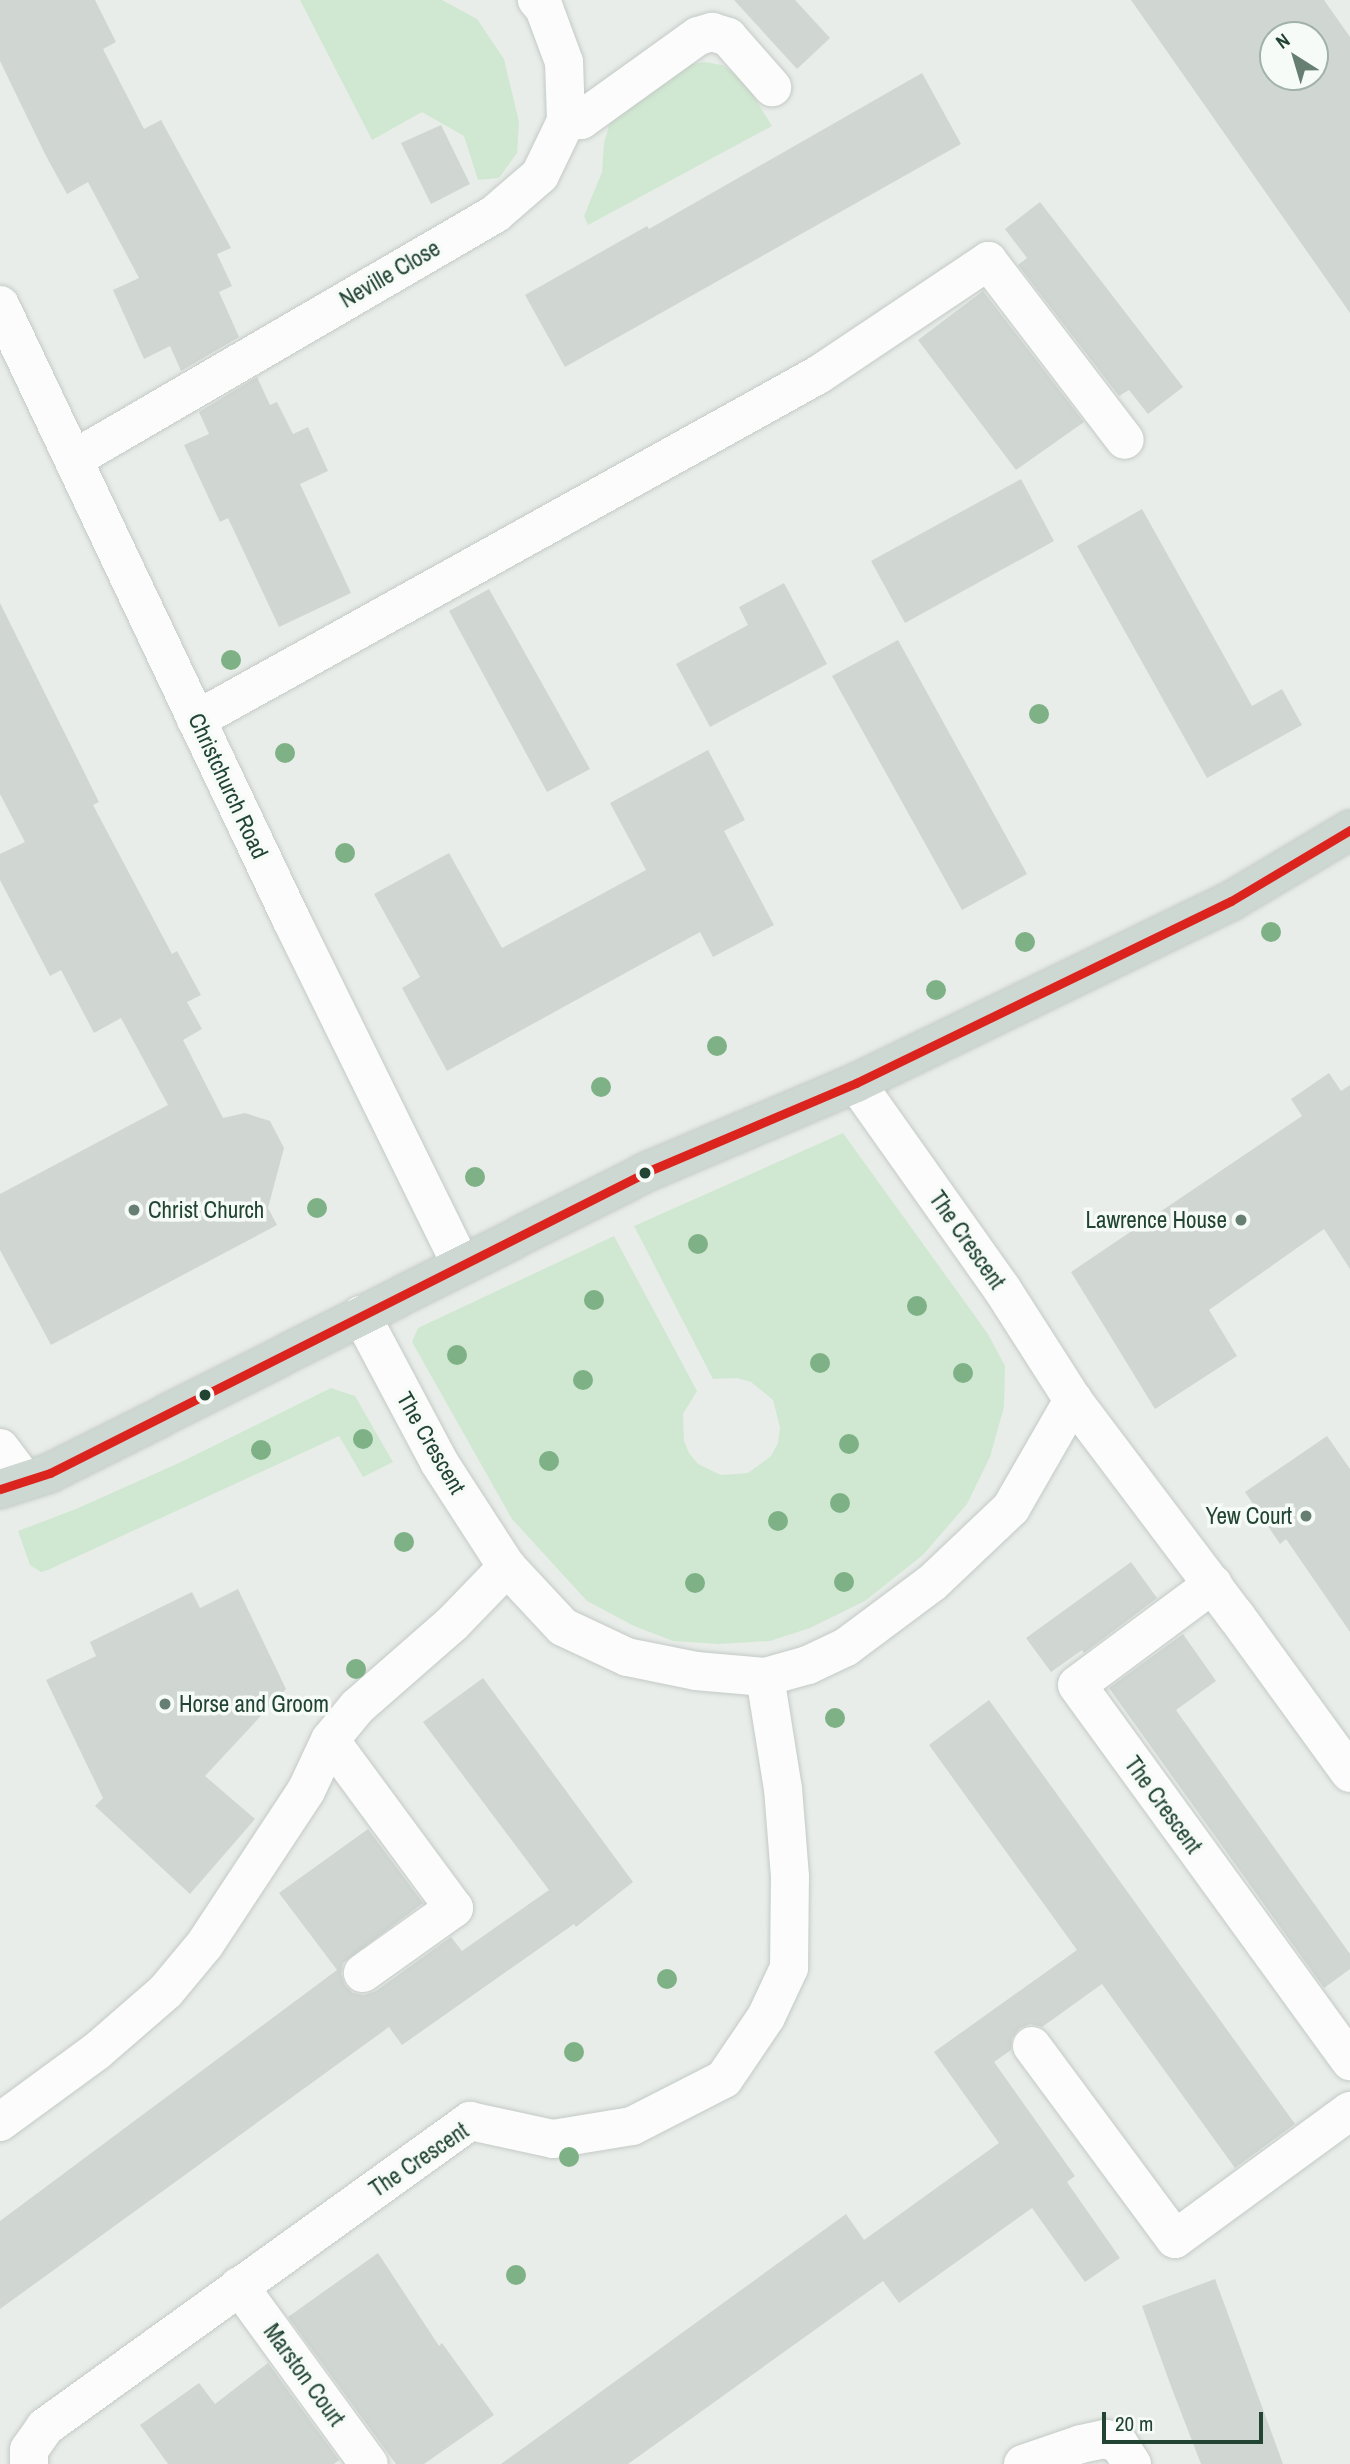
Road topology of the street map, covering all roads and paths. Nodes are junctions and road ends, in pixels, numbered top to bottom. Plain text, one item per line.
1 (537, 0) edge
2 (772, 87) dead end
3 (566, 121) junction
4 (0, 305) edge
5 (1125, 440) dead end
6 (74, 459) junction
7 (197, 720) junction
8 (1350, 830) edge
9 (856, 1083) junction
10 (461, 1264) junction
11 (361, 1315) junction
12 (1073, 1400) junction
13 (0, 1448) edge
14 (12, 1485) edge
15 (507, 1567) junction
16 (1213, 1584) junction
17 (765, 1677) junction
18 (330, 1740) junction
19 (1350, 1773) edge
20 (363, 1973) dead end
21 (1032, 2046) dead end
22 (1350, 2061) edge
23 (1350, 2111) edge
24 (0, 2122) edge
25 (239, 2286) junction
26 (29, 2464) edge
27 (369, 2464) edge
28 (1023, 2464) edge
29 (1132, 2464) edge

1 - 3 street, Neville Close
2 - 3 street
3 - 6 street, Neville Close
4 - 6 street, Christchurch Road
5 - 7 street
6 - 7 street, Christchurch Road
7 - 10 street, Christchurch Road
8 - 9 main road
9 - 10 main road
9 - 12 street, The Crescent
10 - 11 main road
11 - 14 main road
11 - 15 street, The Crescent
12 - 16 street, The Crescent
12 - 17 street, The Crescent
13 - 14 street
15 - 17 street, The Crescent
15 - 18 street
16 - 19 street, The Crescent
16 - 22 street, The Crescent
17 - 25 street, The Crescent
18 - 20 street
18 - 24 street
21 - 23 street
25 - 26 street, The Crescent
25 - 27 street, Marston Court
28 - 29 street

